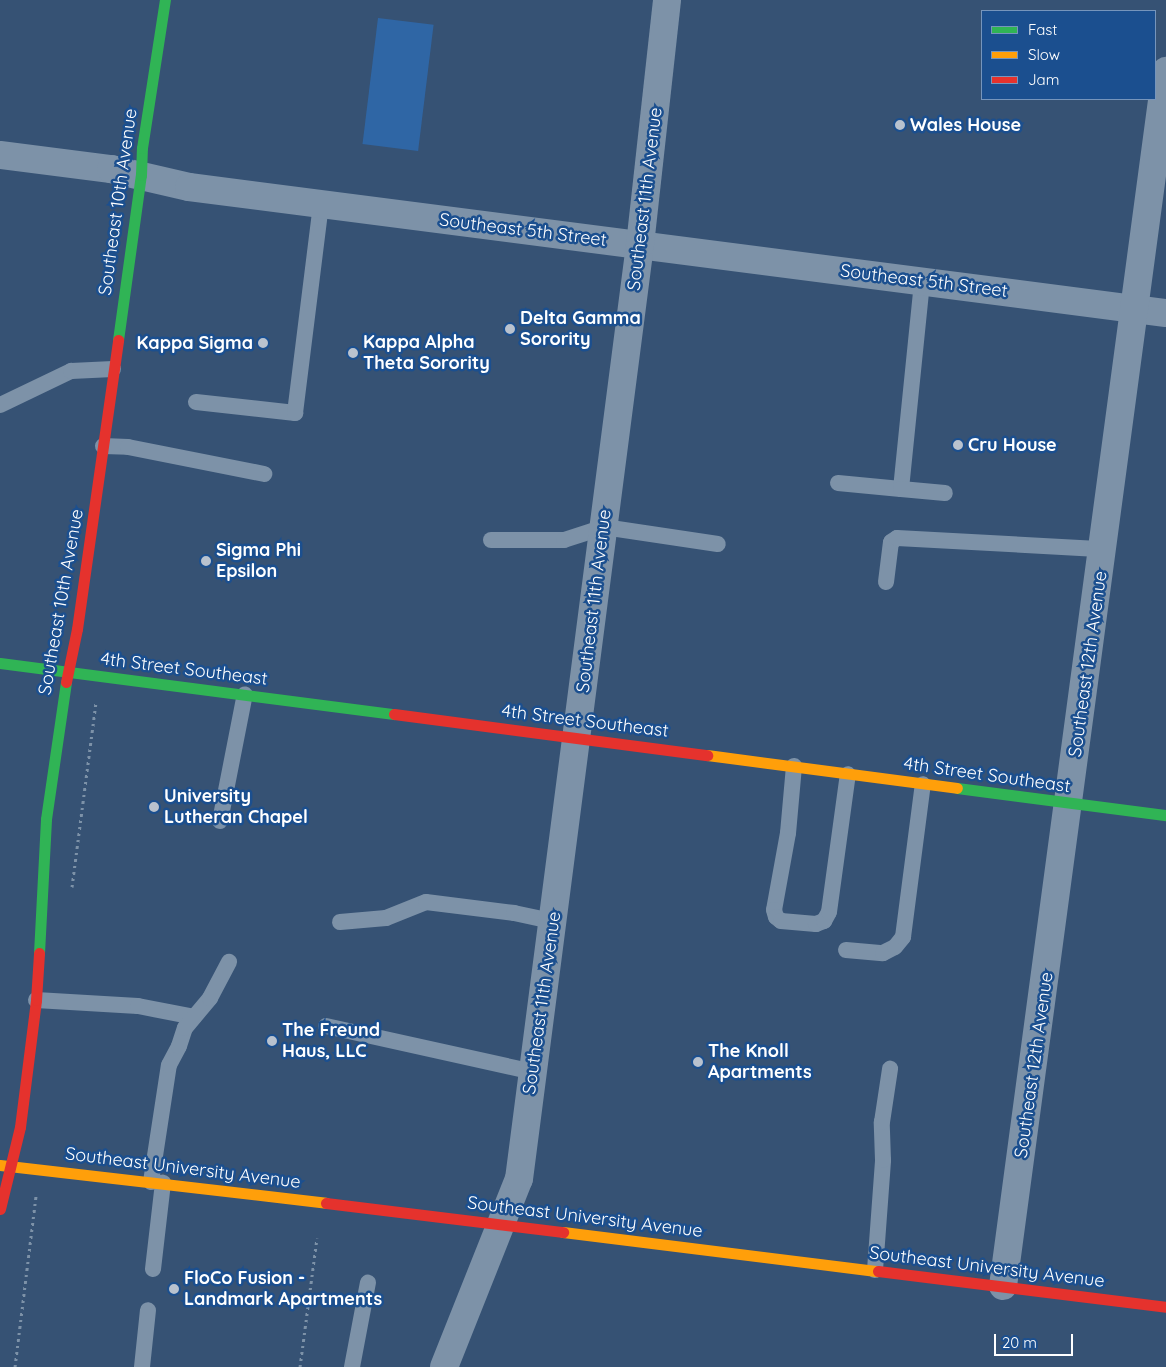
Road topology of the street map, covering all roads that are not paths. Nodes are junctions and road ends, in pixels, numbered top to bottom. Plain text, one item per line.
1 (165, 0) edge
2 (667, 0) edge
3 (1166, 71) edge
4 (0, 155) edge
5 (140, 175) junction
6 (321, 204) junction
7 (640, 245) junction
8 (922, 281) junction
9 (1135, 308) junction
10 (1166, 313) edge
11 (113, 369) junction
12 (196, 402) dead end
13 (3, 405) edge
14 (103, 446) junction
15 (264, 474) dead end
16 (838, 483) dead end
17 (900, 489) junction
18 (945, 493) dead end
19 (604, 527) junction
20 (492, 540) dead end
21 (718, 544) dead end
22 (1103, 549) junction
23 (886, 582) dead end
24 (0, 663) edge
25 (69, 672) junction
26 (245, 694) junction
27 (577, 738) junction
28 (794, 766) junction
29 (848, 774) junction
30 (923, 784) junction
31 (1070, 804) junction
32 (1166, 815) edge
33 (220, 821) dead end
34 (553, 920) junction
35 (340, 922) dead end
36 (846, 950) dead end
37 (229, 962) dead end
38 (36, 1000) junction
39 (194, 1017) junction
40 (326, 1026) dead end
41 (890, 1068) dead end
42 (533, 1072) junction
43 (5, 1166) edge
44 (157, 1183) junction
45 (0, 1209) edge
46 (500, 1224) junction
47 (153, 1269) dead end
48 (875, 1270) junction
49 (368, 1282) dead end
50 (1004, 1286) junction
51 (1166, 1307) edge
52 (148, 1310) dead end
53 (142, 1367) edge
54 (352, 1367) edge
55 (444, 1367) edge

1 - 5 main road, Southeast 10th Avenue
2 - 7 street, Southeast 11th Avenue
3 - 9 street, Southeast 12th Avenue
4 - 5 street, Southeast 5th Street
5 - 6 street, Southeast 5th Street
5 - 11 main road, Southeast 10th Avenue
6 - 7 street, Southeast 5th Street
6 - 12 lane
7 - 8 street, Southeast 5th Street
7 - 19 street, Southeast 11th Avenue
8 - 9 street, Southeast 5th Street
8 - 17 lane
9 - 10 street, Southeast 5th Street
9 - 22 street, Southeast 12th Avenue
11 - 13 lane
11 - 14 main road, Southeast 10th Avenue
14 - 15 lane
14 - 25 main road, Southeast 10th Avenue
16 - 17 lane
17 - 18 lane
19 - 20 lane
19 - 21 lane
19 - 27 street, Southeast 11th Avenue
22 - 23 lane
22 - 31 street, Southeast 12th Avenue
24 - 25 main road, 4th Street Southeast
25 - 26 main road, 4th Street Southeast
25 - 38 main road, Southeast 10th Avenue
26 - 27 main road, 4th Street Southeast
26 - 33 lane
27 - 28 main road, 4th Street Southeast
27 - 34 street, Southeast 11th Avenue
28 - 29 main road, 4th Street Southeast
28 - 29 lane
29 - 30 main road, 4th Street Southeast
30 - 31 main road, 4th Street Southeast
30 - 36 lane
31 - 32 main road, 4th Street Southeast
31 - 50 street, Southeast 12th Avenue
34 - 35 lane
34 - 42 street, Southeast 11th Avenue
37 - 39 lane
38 - 39 lane
38 - 43 main road, Southeast 10th Avenue
39 - 44 lane
40 - 42 lane
41 - 48 lane
42 - 46 street, Southeast 11th Avenue
43 - 44 main road, Southeast University Avenue
43 - 45 main road, Southeast 10th Avenue
44 - 46 main road, Southeast University Avenue
44 - 47 lane
46 - 48 main road, Southeast University Avenue
46 - 55 street, Southeast 11th Avenue
48 - 50 main road, Southeast University Avenue
49 - 54 lane
50 - 51 main road, Southeast University Avenue
52 - 53 lane

